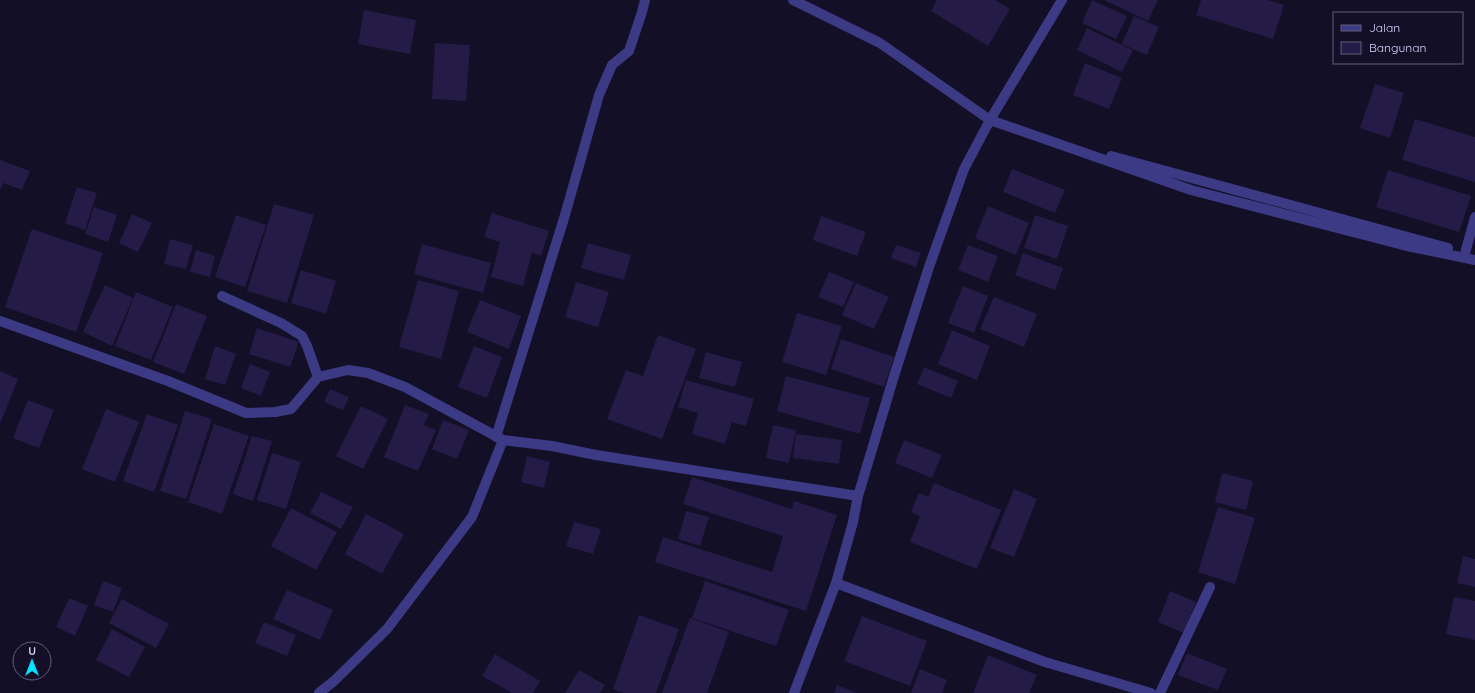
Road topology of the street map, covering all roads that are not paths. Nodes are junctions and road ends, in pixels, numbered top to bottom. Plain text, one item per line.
1 (645, 0) edge
2 (793, 0) edge
3 (1062, 0) edge
4 (990, 120) junction
5 (1475, 217) edge
6 (1475, 256) edge
7 (1464, 257) junction
8 (1475, 260) edge
9 (222, 296) dead end
10 (0, 321) edge
11 (318, 377) junction
12 (500, 438) junction
13 (858, 496) junction
14 (836, 583) junction
15 (1210, 587) dead end
16 (319, 693) edge
17 (794, 693) edge
18 (1151, 693) edge
19 (1160, 693) edge

1 - 12 street
2 - 4 street
3 - 4 street
4 - 6 street
4 - 7 street
4 - 13 street
5 - 7 street
7 - 8 street
9 - 11 street
10 - 11 street
11 - 12 street
12 - 13 street
12 - 16 street
13 - 14 street
14 - 17 street
14 - 18 street
15 - 19 street

